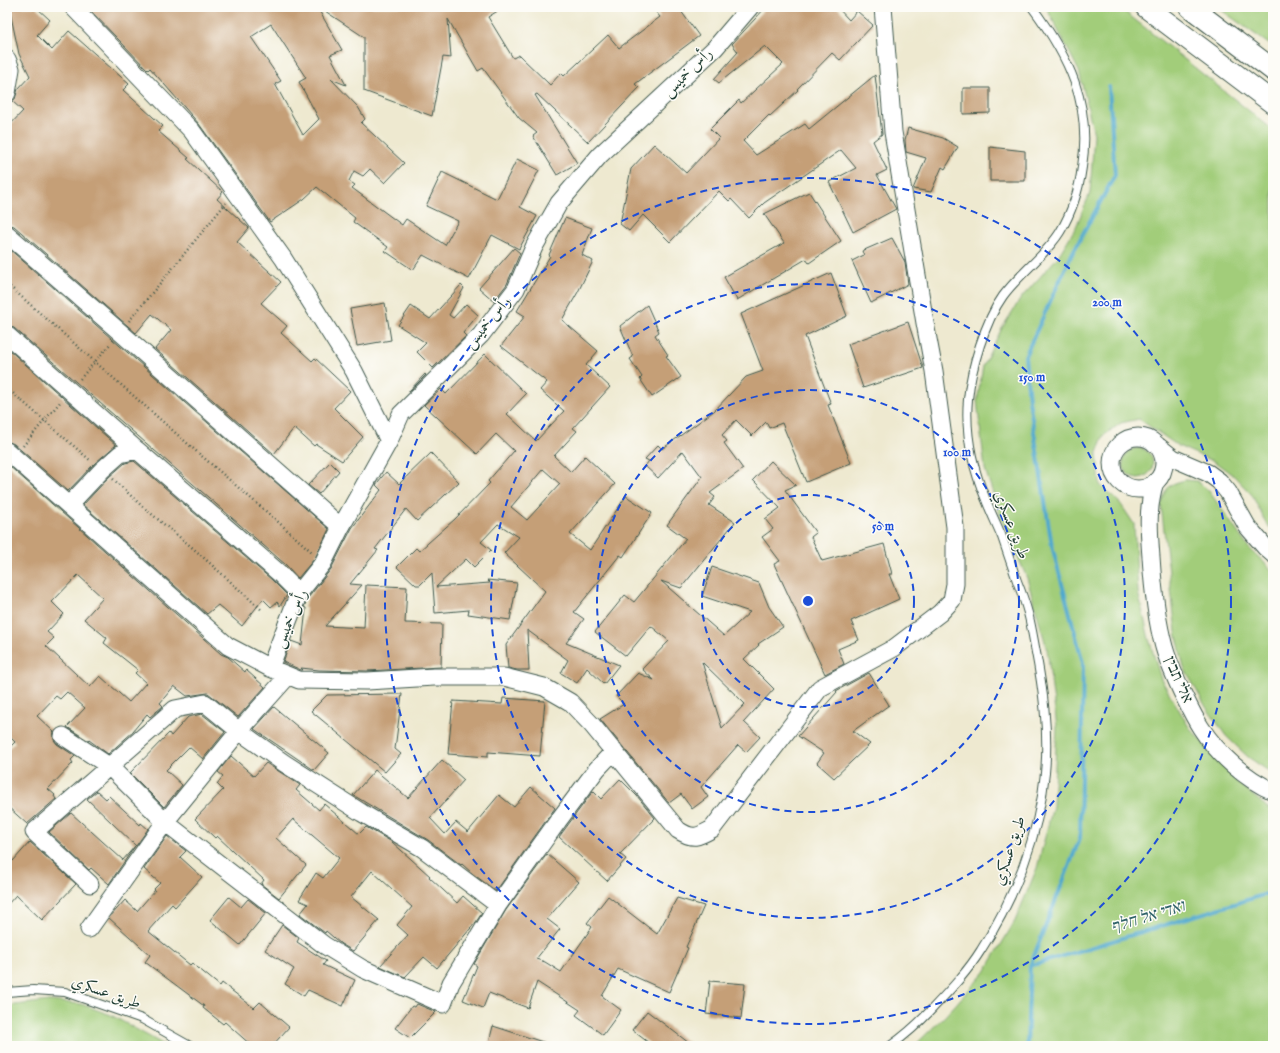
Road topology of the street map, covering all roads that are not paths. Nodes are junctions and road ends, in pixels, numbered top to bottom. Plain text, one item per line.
1 (73, 7) edge
2 (750, 7) edge
3 (883, 7) edge
4 (1032, 7) edge
5 (1146, 7) edge
6 (1190, 7) edge
7 (7, 59) edge
8 (1273, 70) edge
9 (7, 94) edge
10 (1273, 103) edge
11 (7, 234) edge
12 (7, 335) edge
13 (389, 441) junction
14 (1154, 443) junction
15 (137, 450) junction
16 (7, 451) edge
17 (1193, 466) junction
18 (1158, 478) junction
19 (1122, 484) junction
20 (69, 505) junction
21 (341, 526) junction
22 (1149, 535) junction
23 (1273, 554) edge
24 (299, 594) junction
25 (270, 668) junction
26 (288, 676) junction
27 (240, 731) junction
28 (63, 736) dead end
29 (614, 751) junction
30 (109, 766) junction
31 (1273, 791) edge
32 (165, 822) junction
33 (90, 884) dead end
34 (498, 905) junction
35 (89, 929) dead end
36 (7, 992) edge
37 (190, 1046) edge
38 (890, 1046) edge

1 - 13 street
2 - 13 street, رأس خميس
3 - 29 street
4 - 38 lane, طريق عسكري
5 - 10 street
6 - 8 street
7 - 9 street
11 - 21 street
12 - 15 street
13 - 21 street, رأس خميس
14 - 17 street
14 - 18 street
14 - 19 street
15 - 20 street
15 - 24 street
16 - 20 street
17 - 18 street
17 - 23 street
18 - 19 street
18 - 22 street, אלי תבין
19 - 22 street, אלי תבין
20 - 25 street
21 - 24 street, رأس خميس
22 - 31 street, אלי תבין
24 - 25 street, رأس خميس
25 - 26 street
26 - 27 street
26 - 29 street
27 - 30 street
27 - 32 street
27 - 34 street
28 - 30 street
29 - 34 street
30 - 32 street
30 - 33 street
32 - 34 street
32 - 35 street
36 - 37 lane, طريق عسكري

